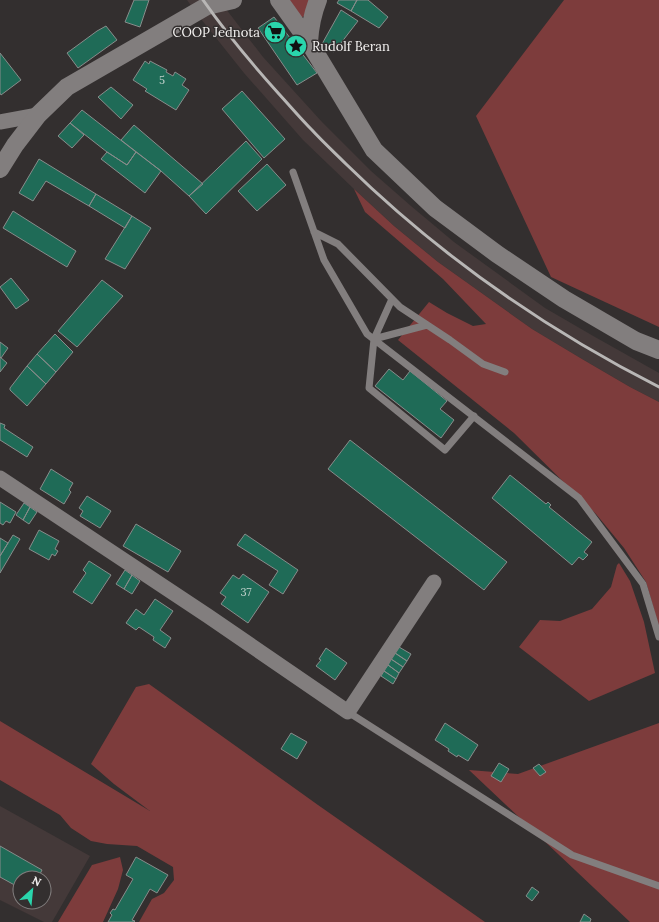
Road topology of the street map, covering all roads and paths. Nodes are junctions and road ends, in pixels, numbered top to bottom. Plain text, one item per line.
1 (234, 0) edge
2 (279, 0) edge
3 (318, 0) edge
4 (309, 42) junction
5 (38, 115) junction
6 (0, 122) edge
7 (0, 169) edge
8 (293, 172) dead end
9 (314, 232) junction
10 (392, 299) junction
11 (427, 325) junction
12 (374, 339) junction
13 (659, 350) edge
14 (505, 372) dead end
15 (474, 416) junction
16 (0, 478) edge
17 (434, 582) dead end
18 (659, 637) edge
19 (348, 712) junction
20 (659, 886) edge

1 - 5 street
2 - 4 street
3 - 4 street
4 - 13 street
5 - 6 street
5 - 7 street
8 - 9 lane
9 - 10 lane
9 - 12 lane
10 - 11 lane
10 - 12 lane
11 - 12 lane
11 - 14 lane
12 - 15 lane
12 - 15 lane
15 - 18 lane
16 - 19 street
17 - 19 street
19 - 20 lane

